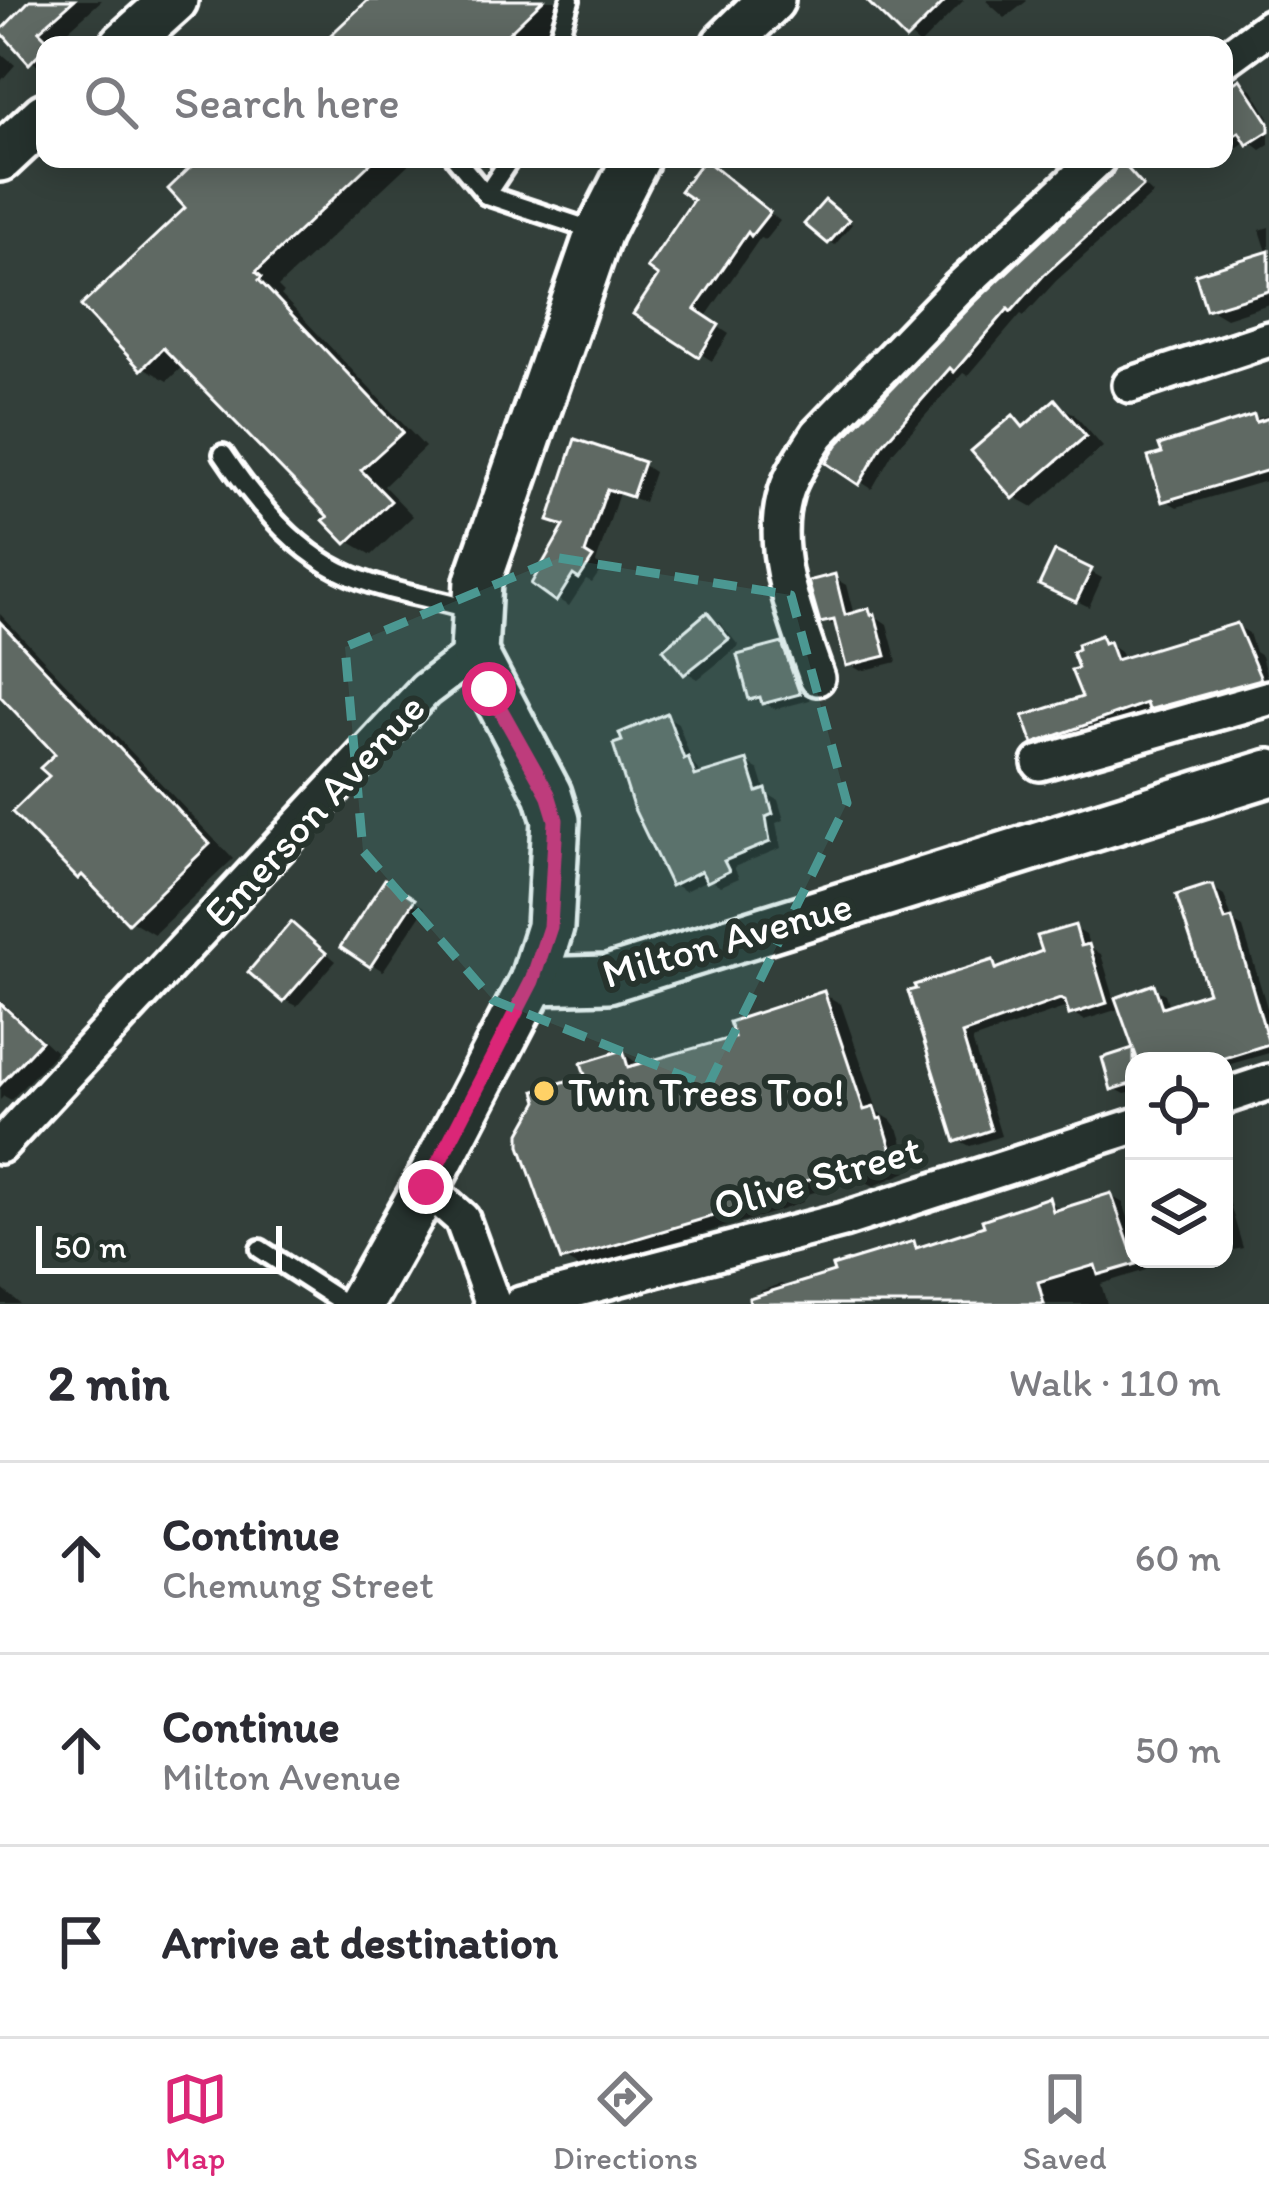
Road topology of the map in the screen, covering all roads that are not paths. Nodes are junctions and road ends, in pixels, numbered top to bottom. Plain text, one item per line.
1 (174, 0) edge
2 (570, 0) edge
3 (771, 0) edge
4 (1269, 27) edge
5 (134, 36) edge
6 (559, 36) edge
7 (734, 36) edge
8 (1233, 53) edge
9 (36, 124) edge
10 (0, 158) edge
11 (464, 168) edge
12 (504, 168) edge
13 (631, 168) edge
14 (1088, 168) edge
15 (486, 195) junction
16 (599, 232) junction
17 (1269, 339) edge
18 (1130, 385) dead end
19 (223, 454) dead end
20 (474, 632) junction
21 (817, 678) dead end
22 (1269, 698) edge
23 (1040, 764) dead end
24 (1268, 777) edge
25 (532, 981) junction
26 (1269, 1082) edge
27 (1233, 1094) edge
28 (1125, 1129) edge
29 (0, 1146) edge
30 (426, 1187) junction
31 (260, 1250) dead end
32 (345, 1304) edge
33 (360, 1304) edge
34 (493, 1304) edge
35 (521, 1304) edge

1 - 5 street
2 - 6 lane
3 - 7 street
4 - 8 street
9 - 10 street
11 - 15 lane
12 - 15 lane
13 - 16 street
14 - 21 street
15 - 16 lane
16 - 20 street
17 - 18 street
19 - 20 lane
20 - 25 street
20 - 29 street, Emerson Avenue
22 - 23 street
24 - 25 street, Milton Avenue
25 - 30 street
26 - 27 street
28 - 35 street, Olive Street
30 - 33 street
30 - 34 street
31 - 32 lane

